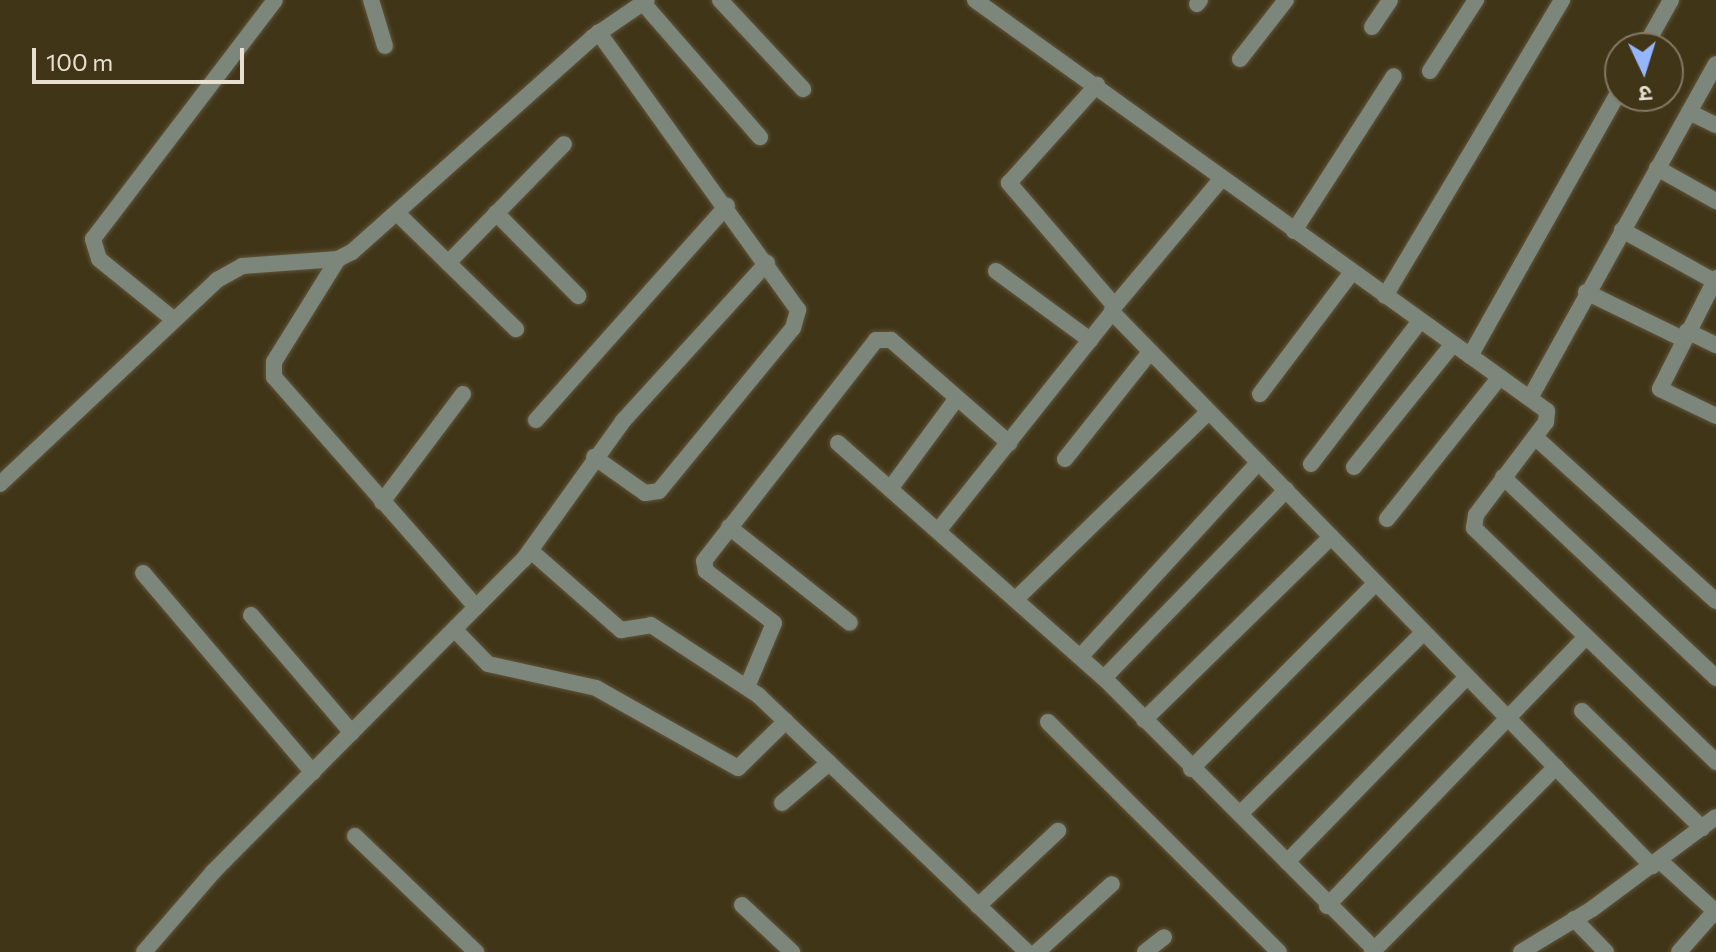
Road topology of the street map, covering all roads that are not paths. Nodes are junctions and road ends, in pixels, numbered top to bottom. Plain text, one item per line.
1 (275, 0) edge
2 (371, 0) edge
3 (720, 0) edge
4 (975, 0) edge
5 (1286, 0) edge
6 (1390, 0) edge
7 (1476, 0) edge
8 (1562, 0) edge
9 (1671, 0) edge
10 (645, 2) edge
11 (1372, 27) dead end
12 (598, 32) junction
13 (1653, 32) edge
14 (385, 46) dead end
15 (1240, 59) dead end
16 (1716, 64) edge
17 (1430, 71) dead end
18 (1394, 76) dead end
19 (1097, 85) junction
20 (803, 89) dead end
21 (1608, 112) edge
22 (1689, 112) junction
23 (1716, 125) edge
24 (760, 137) dead end
25 (564, 144) dead end
26 (1657, 168) junction
27 (1222, 178) junction
28 (1716, 201) edge
29 (727, 206) junction
30 (496, 213) junction
31 (398, 214) junction
32 (1622, 230) junction
33 (1294, 231) junction
34 (338, 259) junction
35 (448, 263) junction
36 (767, 263) junction
37 (996, 271) dead end
38 (1352, 272) junction
39 (1715, 280) edge
40 (1586, 292) junction
41 (578, 296) dead end
42 (1385, 296) junction
43 (1112, 310) junction
44 (173, 319) junction
45 (1420, 321) junction
46 (516, 329) dead end
47 (1685, 335) junction
48 (1090, 340) junction
49 (1453, 344) junction
50 (1716, 345) edge
51 (1150, 352) junction
52 (1470, 356) junction
53 (1500, 377) junction
54 (463, 394) dead end
55 (1260, 394) dead end
56 (957, 398) junction
57 (1530, 398) junction
58 (1208, 412) junction
59 (1716, 416) edge
60 (536, 420) dead end
61 (1535, 437) junction
62 (838, 443) dead end
63 (1009, 443) junction
64 (594, 457) junction
65 (1065, 459) dead end
66 (1259, 462) junction
67 (1311, 464) dead end
68 (1354, 467) dead end
69 (1503, 477) junction
70 (0, 484) edge
71 (890, 489) junction
72 (1286, 490) junction
73 (382, 502) junction
74 (1387, 519) dead end
75 (729, 527) junction
76 (938, 531) junction
77 (1331, 537) junction
78 (531, 551) junction
79 (143, 573) dead end
80 (1375, 584) junction
81 (1016, 599) junction
82 (1716, 601) edge
83 (476, 607) junction
84 (251, 615) dead end
85 (850, 623) dead end
86 (455, 630) junction
87 (1423, 633) junction
88 (1586, 637) junction
89 (1081, 656) junction
90 (1104, 678) junction
91 (1466, 678) junction
92 (1716, 678) edge
93 (747, 687) junction
94 (1582, 711) dead end
95 (1144, 720) junction
96 (1509, 720) junction
97 (786, 721) junction
98 (1048, 722) dead end
99 (352, 733) junction
100 (1716, 762) edge
101 (829, 763) junction
102 (1556, 767) junction
103 (1191, 769) junction
104 (313, 773) junction
105 (782, 803) dead end
106 (1240, 814) junction
107 (1716, 817) edge
108 (1702, 828) junction
109 (1058, 831) dead end
110 (355, 836) dead end
111 (1287, 862) junction
112 (1656, 864) junction
113 (1112, 884) dead end
114 (742, 905) dead end
115 (978, 906) junction
116 (1327, 906) junction
117 (1716, 912) edge
118 (1574, 919) junction
119 (1164, 937) dead end
120 (1373, 951) edge
121 (144, 952) edge
122 (476, 952) edge
123 (792, 952) edge
124 (1027, 952) edge
125 (1037, 952) edge
126 (1145, 952) edge
127 (1279, 952) edge
128 (1521, 952) edge
129 (1606, 952) edge
130 (1679, 952) edge

1 - 44 street
2 - 14 street
3 - 20 street
4 - 19 street
5 - 15 street
6 - 11 street
7 - 17 street
8 - 42 street
9 - 13 street
10 - 12 street
10 - 24 street
12 - 29 street
12 - 31 street
16 - 22 street
18 - 33 street
19 - 27 street
19 - 43 street
21 - 52 street
22 - 23 street
22 - 26 street
25 - 30 street
26 - 28 street
26 - 32 street
27 - 33 street
27 - 43 street
29 - 36 street
29 - 60 street
30 - 35 street
30 - 41 street
31 - 34 street
31 - 35 street
32 - 39 street
32 - 40 street
33 - 38 street
34 - 44 street
34 - 73 street
35 - 46 street
36 - 64 street
36 - 64 street
37 - 48 street
38 - 42 street
38 - 55 street
39 - 47 street
40 - 47 street
40 - 57 street
42 - 45 street
43 - 48 street
43 - 51 street
44 - 70 street
45 - 49 street
45 - 67 street
47 - 50 street
47 - 59 street
48 - 63 street
49 - 52 street
49 - 68 street
51 - 58 street
51 - 65 street
52 - 53 street
53 - 57 street
53 - 74 street
54 - 73 street
56 - 63 street
56 - 71 street
56 - 75 street
57 - 61 street
58 - 66 street
58 - 81 street
61 - 69 street
61 - 82 street
62 - 71 street
63 - 76 street
64 - 78 street
66 - 72 street
66 - 89 street
69 - 88 street
69 - 92 street
71 - 76 street
72 - 77 street
72 - 90 street
73 - 83 street
75 - 85 street
75 - 93 street
76 - 81 street
77 - 80 street
77 - 95 street
78 - 83 street
78 - 93 street
79 - 104 street
80 - 87 street
80 - 103 street
81 - 89 street
83 - 86 street
84 - 99 street
86 - 97 street
86 - 99 street
87 - 91 street
87 - 106 street
88 - 96 street
88 - 100 street
89 - 90 street
90 - 95 street
91 - 96 street
91 - 111 street
93 - 97 street
94 - 108 street
95 - 103 street
96 - 102 street
96 - 116 street
97 - 101 street
98 - 127 street
99 - 104 street
101 - 105 street
101 - 115 street
102 - 112 street
102 - 120 street
103 - 106 street
104 - 121 street
106 - 111 street
107 - 108 street
108 - 112 street
109 - 115 street
110 - 122 street
111 - 116 street
112 - 117 street
112 - 118 street
113 - 125 street
114 - 123 street
115 - 124 street
116 - 120 street
117 - 130 street
118 - 128 street
118 - 129 street
119 - 126 street

